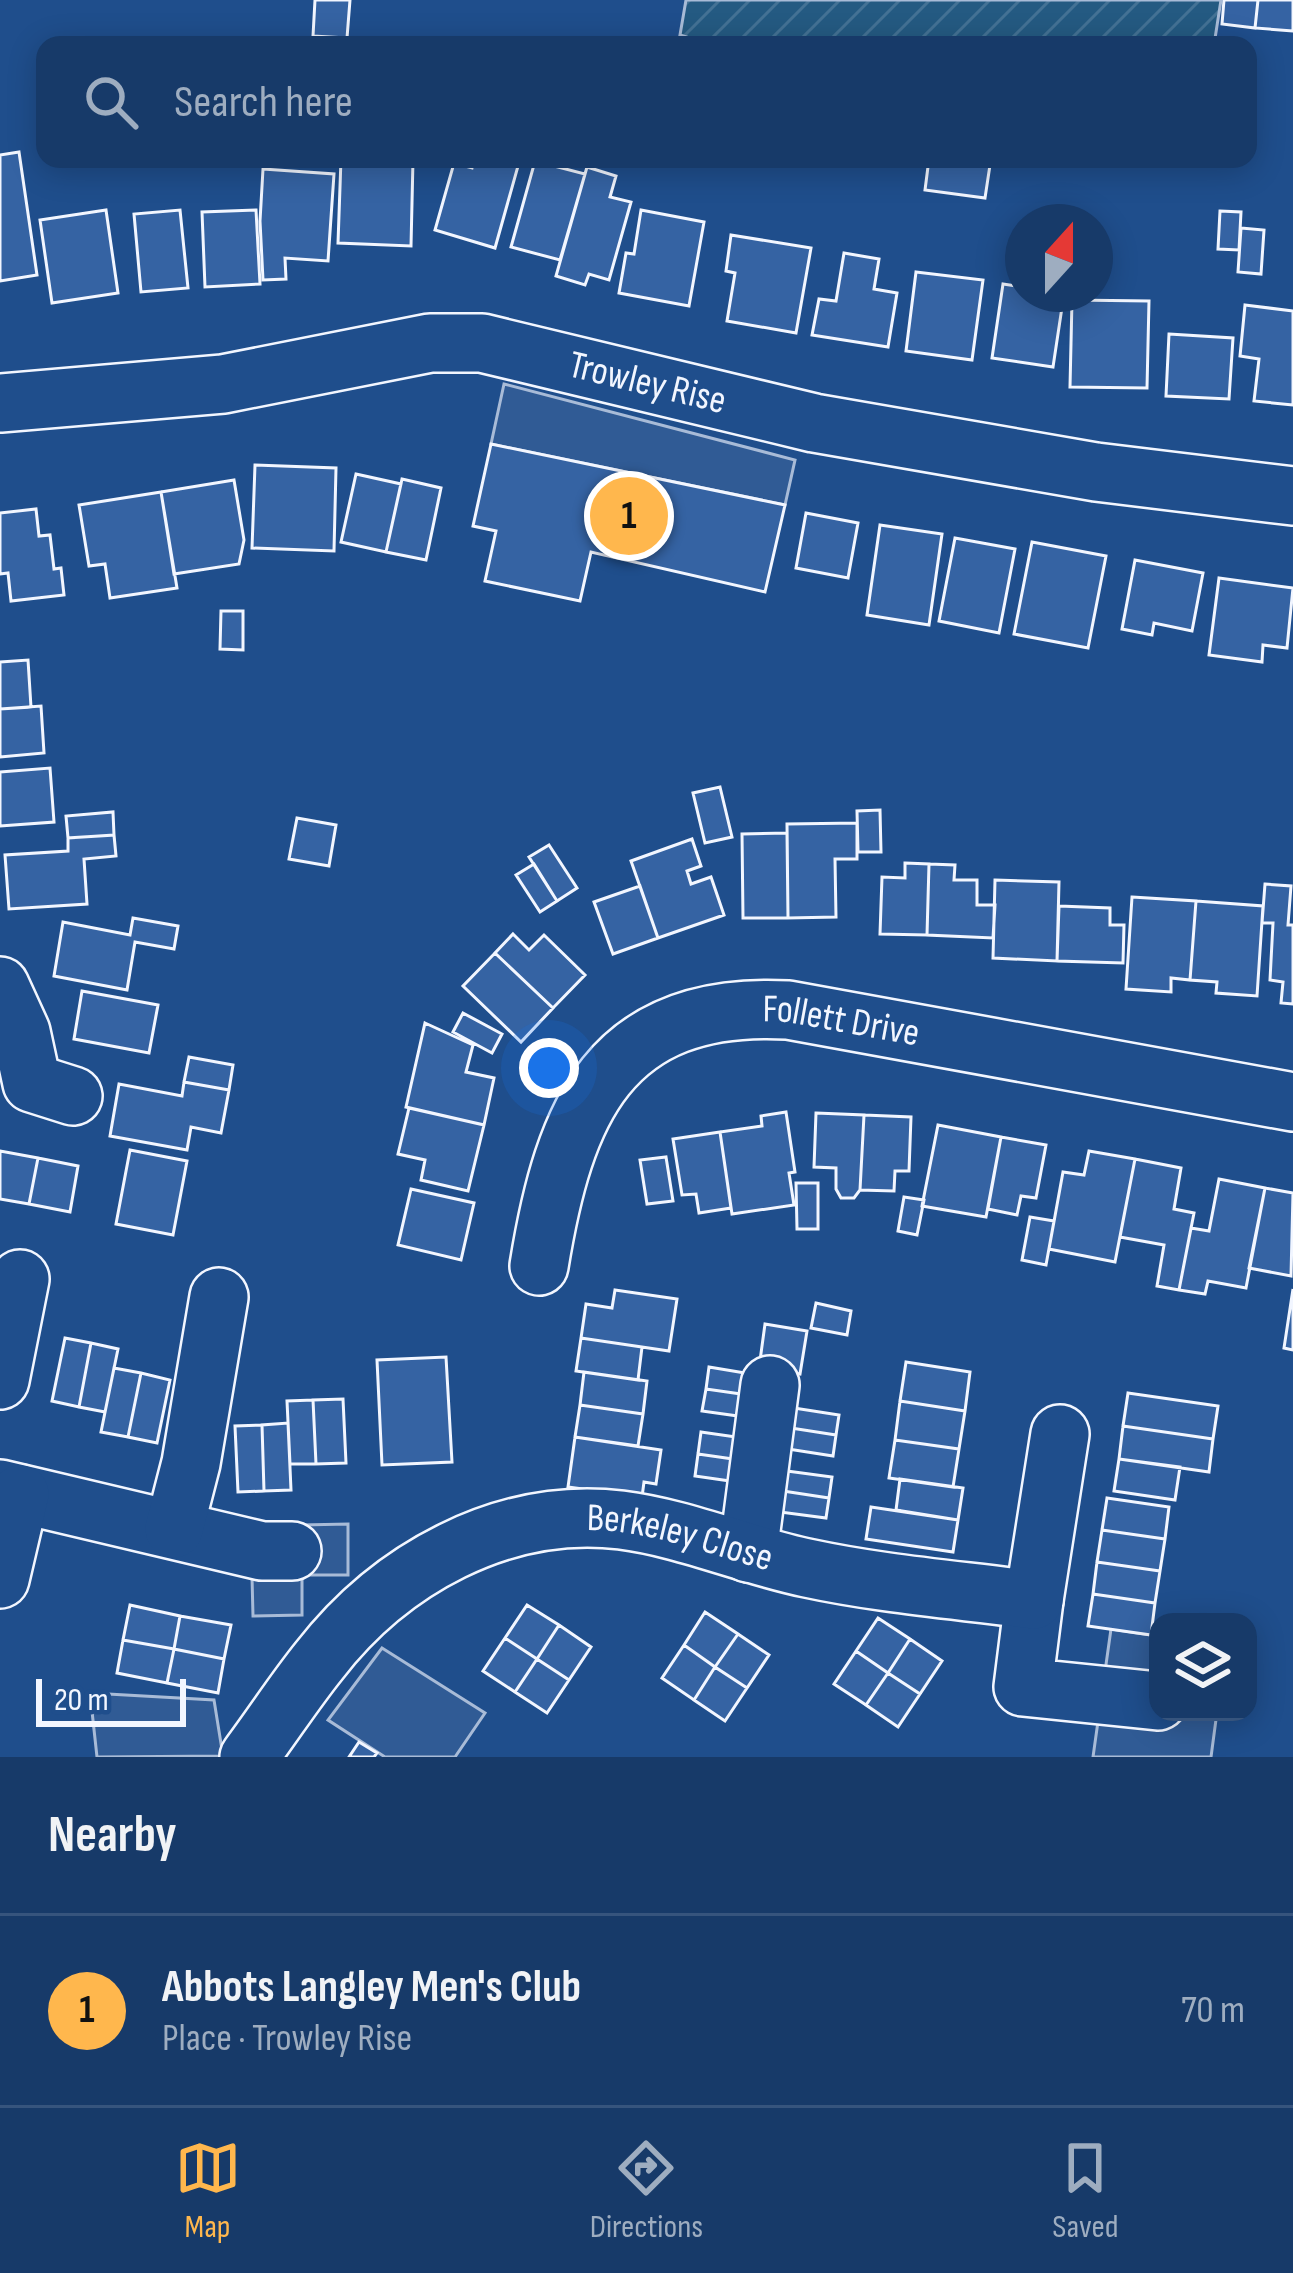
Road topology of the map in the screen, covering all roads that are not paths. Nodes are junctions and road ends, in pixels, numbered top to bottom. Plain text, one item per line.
1 (0, 403) edge
2 (1293, 496) edge
3 (0, 986) edge
4 (74, 1096) dead end
5 (1293, 1102) edge
6 (539, 1266) dead end
7 (20, 1279) dead end
8 (219, 1297) dead end
9 (0, 1380) edge
10 (770, 1385) dead end
11 (1060, 1434) dead end
12 (10, 1492) edge
13 (182, 1530) junction
14 (292, 1551) dead end
15 (748, 1553) junction
16 (0, 1579) edge
17 (1034, 1600) junction
18 (1149, 1700) edge
19 (249, 1757) edge

1 - 2 street, Trowley Rise
3 - 4 street
5 - 6 street, Follett Drive
7 - 9 street
8 - 13 street
10 - 15 street
11 - 17 street
12 - 13 street
12 - 16 street
13 - 14 street
15 - 17 street, Berkeley Close
15 - 19 street, Berkeley Close
17 - 18 street

